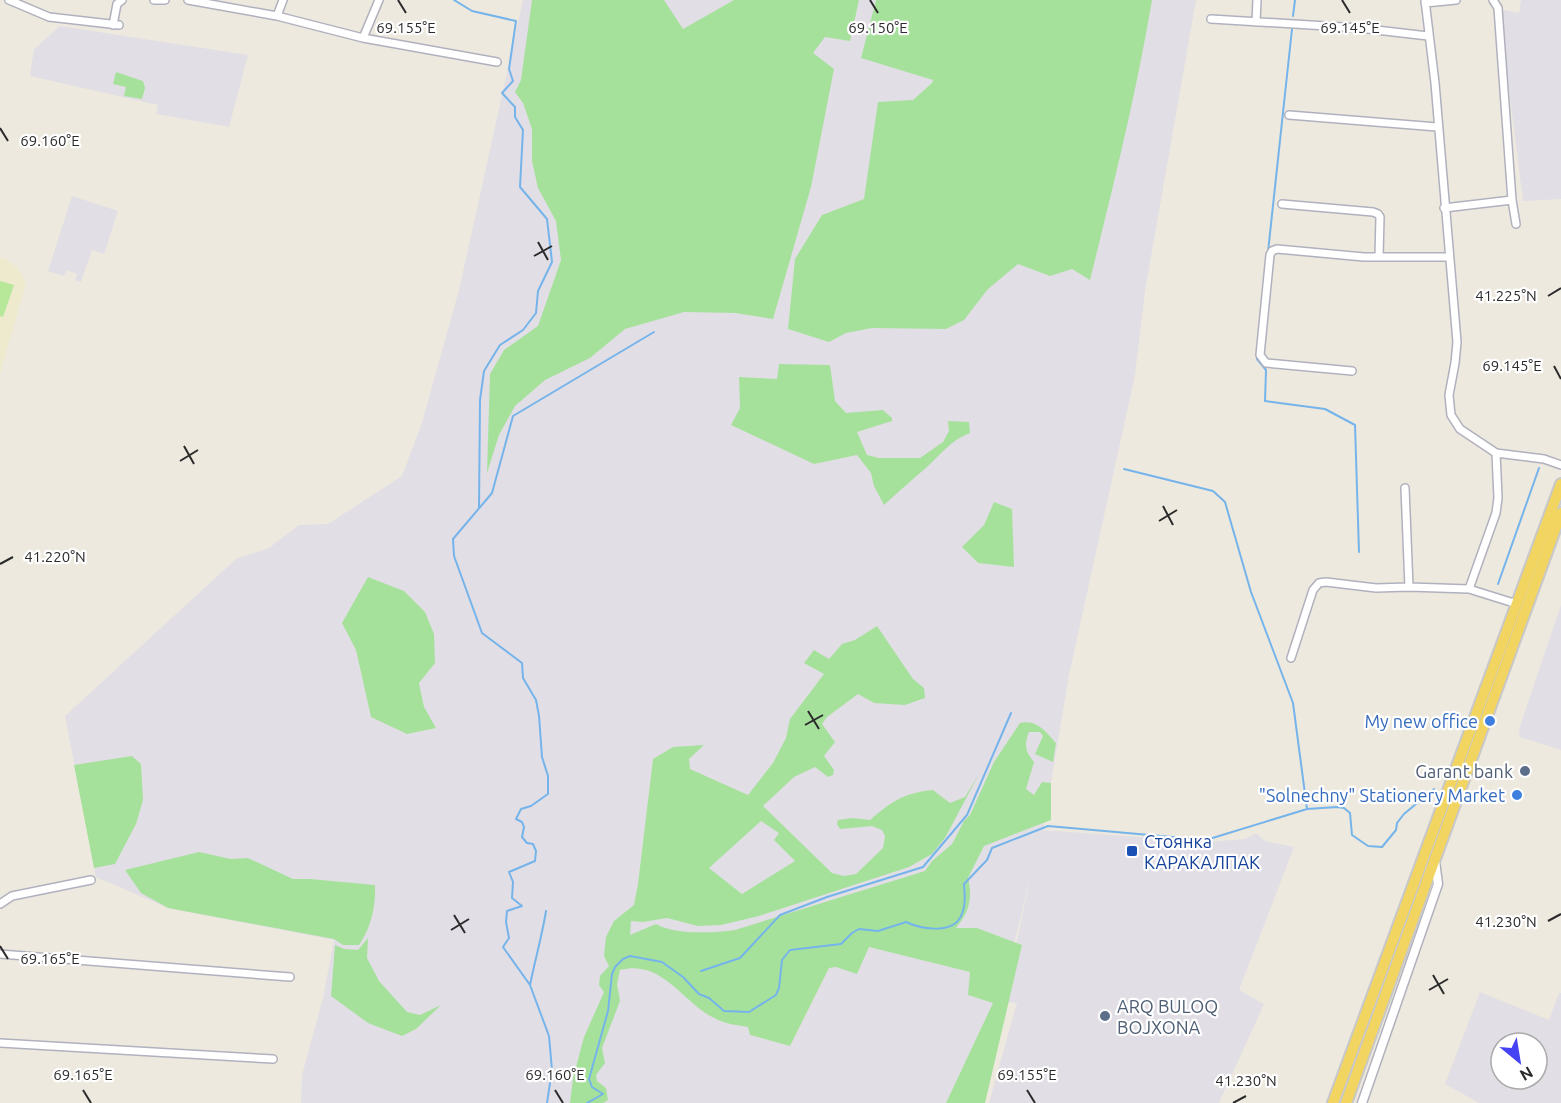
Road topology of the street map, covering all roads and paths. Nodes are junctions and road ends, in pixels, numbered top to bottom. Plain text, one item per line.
1 (9, 0) edge
2 (122, 0) edge
3 (154, 0) edge
4 (165, 0) edge
5 (188, 0) edge
6 (284, 0) edge
7 (379, 0) edge
8 (1257, 0) edge
9 (1456, 0) edge
10 (1493, 0) edge
11 (1425, 1) edge
12 (277, 16) junction
13 (1211, 19) dead end
14 (1256, 22) junction
15 (1428, 36) junction
16 (363, 38) junction
17 (497, 62) dead end
18 (1289, 115) dead end
19 (1437, 127) junction
20 (1512, 200) junction
21 (1282, 204) dead end
22 (1444, 208) junction
23 (1516, 224) dead end
24 (1379, 257) junction
25 (1448, 257) junction
26 (1352, 371) dead end
27 (1496, 453) junction
28 (1561, 465) edge
29 (1561, 483) edge
30 (1405, 488) dead end
31 (1561, 513) edge
32 (1409, 587) junction
33 (1469, 589) junction
34 (1517, 604) junction
35 (1291, 658) dead end
36 (1435, 860) junction
37 (91, 880) dead end
38 (0, 904) edge
39 (0, 954) edge
40 (290, 977) dead end
41 (1368, 1008) junction
42 (1377, 1019) junction
43 (1388, 1027) junction
44 (0, 1043) edge
45 (273, 1059) dead end
46 (1333, 1103) edge
47 (1346, 1103) edge
48 (1362, 1103) edge

1 - 2 street
3 - 4 street
5 - 12 street
6 - 12 street
7 - 16 street
8 - 14 street
9 - 11 street
10 - 20 street
11 - 15 street
12 - 16 street
13 - 14 street
14 - 15 street
15 - 19 street
16 - 17 street
18 - 19 street
19 - 22 street
20 - 22 street
20 - 23 street
21 - 24 street
22 - 25 street
24 - 25 street
24 - 26 street
25 - 27 street
27 - 28 street
27 - 33 street
29 - 34 highway
30 - 32 street
31 - 36 highway
32 - 33 street
32 - 35 street
33 - 34 street
34 - 41 highway
36 - 42 highway
36 - 43 street
37 - 38 street
39 - 40 street
41 - 42 highway
41 - 46 highway
42 - 43 street
42 - 47 highway
43 - 48 street
44 - 45 street

